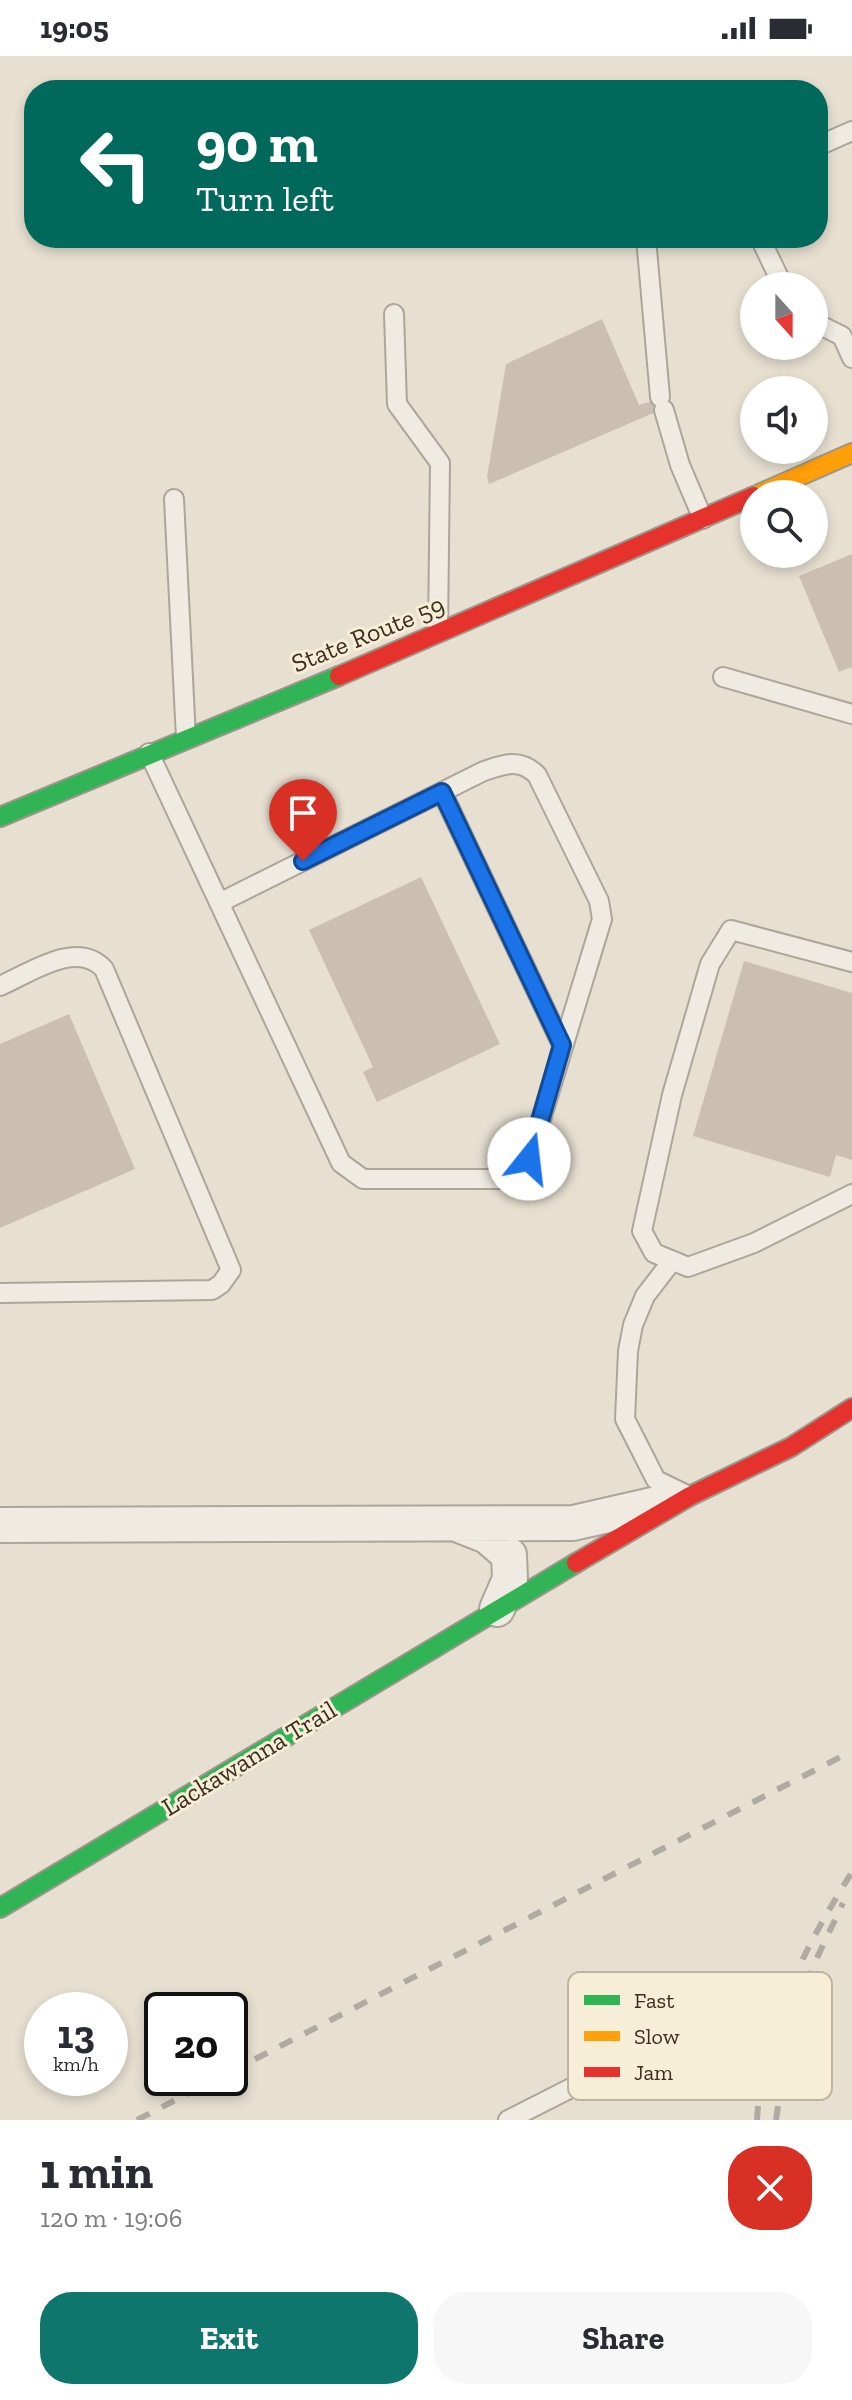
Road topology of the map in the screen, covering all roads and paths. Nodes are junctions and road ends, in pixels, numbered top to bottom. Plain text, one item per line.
1 (852, 131) edge
2 (828, 142) edge
3 (647, 248) edge
4 (765, 248) edge
5 (776, 272) edge
6 (394, 314) dead end
7 (828, 327) edge
8 (847, 333) edge
9 (852, 358) edge
10 (852, 453) edge
11 (790, 480) edge
12 (174, 499) dead end
13 (740, 502) edge
14 (703, 519) junction
15 (438, 634) junction
16 (723, 677) dead end
17 (852, 714) edge
18 (186, 738) junction
19 (149, 753) junction
20 (442, 792) junction
21 (0, 817) edge
22 (219, 903) junction
23 (852, 962) edge
24 (0, 986) edge
25 (562, 1045) junction
26 (852, 1194) edge
27 (672, 1261) junction
28 (0, 1293) edge
29 (852, 1408) edge
30 (852, 1427) edge
31 (791, 1447) junction
32 (690, 1496) junction
33 (454, 1523) junction
34 (0, 1525) edge
35 (497, 1609) junction
36 (0, 1908) edge
37 (568, 2090) edge
38 (508, 2120) edge

1 - 2 lane
3 - 14 lane
4 - 5 lane
6 - 15 lane
7 - 8 lane
8 - 9 lane
10 - 11 street, State Route 59
12 - 18 lane
13 - 14 street, State Route 59
14 - 15 street, State Route 59
15 - 18 street, State Route 59
16 - 17 lane
18 - 19 street, State Route 59
19 - 21 street, State Route 59
19 - 22 lane
20 - 22 lane
20 - 25 lane
20 - 25 lane
22 - 25 lane
23 - 27 lane
24 - 28 lane
26 - 27 lane
27 - 32 lane
29 - 31 street, Lackawanna Trail
30 - 31 street, Lackawanna Trail
31 - 32 street, Lackawanna Trail
32 - 33 street, Lackawanna Trail
32 - 35 street, Lackawanna Trail
33 - 34 street, Lackawanna Trail
33 - 35 street, Lackawanna Trail
35 - 36 street, Lackawanna Trail
37 - 38 lane

